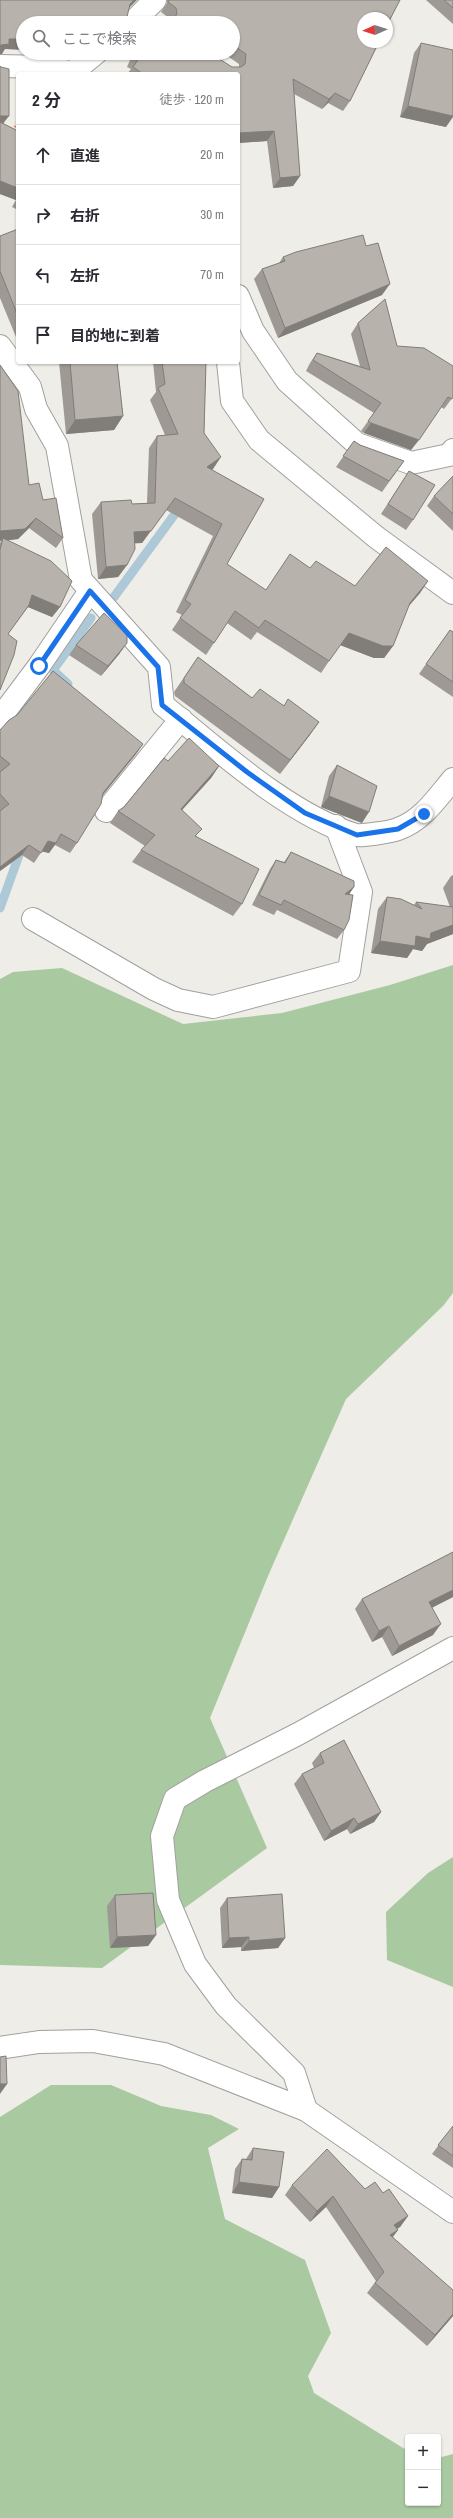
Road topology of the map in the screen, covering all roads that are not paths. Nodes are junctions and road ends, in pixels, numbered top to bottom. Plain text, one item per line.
1 (155, 0) edge
2 (139, 16) edge
3 (89, 60) edge
4 (0, 66) edge
5 (71, 72) edge
6 (77, 72) edge
7 (240, 301) edge
8 (0, 346) edge
9 (228, 364) edge
10 (453, 450) edge
11 (90, 591) junction
12 (453, 593) edge
13 (0, 718) edge
14 (181, 720) junction
15 (453, 779) edge
16 (106, 811) dead end
17 (336, 826) junction
18 (33, 919) dead end
19 (453, 1648) edge
20 (0, 2048) edge
21 (306, 2110) junction
22 (453, 2212) edge

1 - 2 street
3 - 6 street
4 - 5 street
7 - 10 street
8 - 11 street
9 - 12 street
11 - 13 street
11 - 14 street
14 - 16 street
14 - 17 street
15 - 17 street
17 - 18 street
19 - 21 street
20 - 21 street
21 - 22 street

